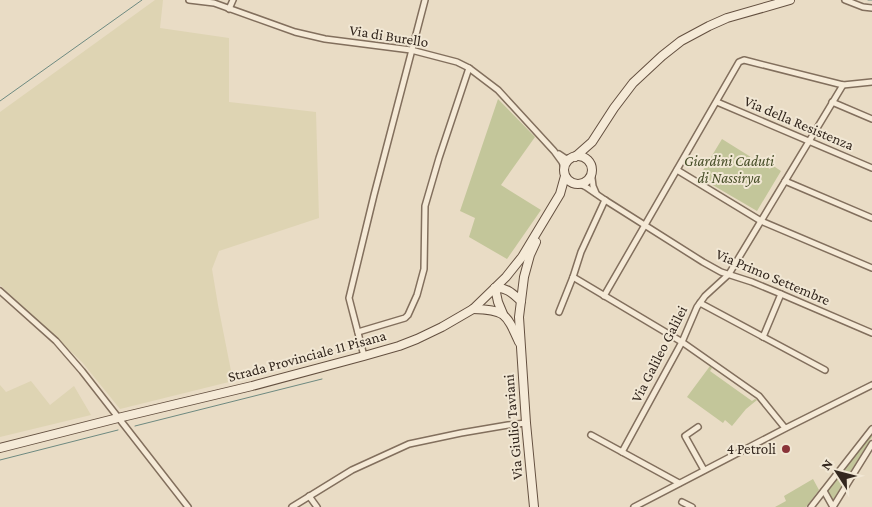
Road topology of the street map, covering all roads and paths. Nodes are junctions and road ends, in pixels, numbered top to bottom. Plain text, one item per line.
1 (189, 0) edge
2 (233, 0) edge
3 (425, 0) edge
4 (790, 0) edge
5 (845, 0) edge
6 (872, 8) edge
7 (229, 9) junction
8 (411, 50) junction
9 (469, 68) junction
10 (872, 82) edge
11 (843, 85) junction
12 (717, 102) junction
13 (832, 102) junction
14 (872, 119) edge
15 (808, 141) junction
16 (592, 142) junction
17 (554, 150) junction
18 (572, 158) junction
19 (590, 166) junction
20 (872, 168) edge
21 (677, 170) junction
22 (565, 172) junction
23 (785, 180) junction
24 (578, 184) junction
25 (560, 194) junction
26 (596, 194) junction
27 (604, 200) junction
28 (872, 218) edge
29 (760, 221) junction
30 (544, 222) junction
31 (644, 225) junction
32 (872, 268) edge
33 (729, 274) junction
34 (573, 276) junction
35 (495, 288) junction
36 (0, 291) edge
37 (781, 294) junction
38 (604, 296) junction
39 (521, 302) junction
40 (700, 303) junction
41 (473, 309) junction
42 (559, 312) dead end
43 (503, 314) junction
44 (358, 332) junction
45 (871, 332) edge
46 (763, 337) junction
47 (682, 342) junction
48 (521, 345) junction
49 (364, 356) junction
50 (825, 370) dead end
51 (872, 386) edge
52 (118, 418) junction
53 (526, 423) junction
54 (698, 427) dead end
55 (785, 428) junction
56 (872, 429) edge
57 (591, 435) dead end
58 (872, 444) edge
59 (0, 448) edge
60 (622, 452) junction
61 (704, 470) junction
62 (679, 483) junction
63 (824, 490) junction
64 (309, 496) junction
65 (682, 502) dead end
66 (188, 507) edge
67 (292, 507) edge
68 (317, 507) edge
69 (534, 507) edge
70 (634, 507) edge
71 (692, 507) edge
72 (811, 507) edge
73 (833, 507) edge

1 - 7 street, Via di Burello
2 - 7 street
3 - 8 street
4 - 16 main road, Strada Provinciale 11 Pisana
5 - 6 street
7 - 8 street, Via di Burello
8 - 9 street, Via di Burello
8 - 44 street
9 - 17 street, Via di Burello
9 - 44 street
10 - 11 street
11 - 12 street
11 - 13 street, Via Galileo Galilei
12 - 15 street, Via della Resistenza
12 - 21 street
13 - 14 street
13 - 15 street, Via Galileo Galilei
15 - 20 street, Via della Resistenza
15 - 23 street, Via Galileo Galilei
16 - 18 main road, Strada Provinciale 11 Pisana
16 - 19 main road, Strada Provinciale 11 Pisana
17 - 18 street, Via di Burello
17 - 22 street, Via di Burello
18 - 19 main road
18 - 22 main road, Strada Provinciale 11 Pisana
19 - 24 main road, Strada Provinciale 11 Pisana
19 - 26 street
21 - 29 street
21 - 31 street
22 - 24 main road
22 - 25 main road, Strada Provinciale 11 Pisana
23 - 28 street
23 - 29 street, Via Galileo Galilei
24 - 25 main road, Strada Provinciale 11 Pisana
24 - 26 street
25 - 30 main road, Strada Provinciale 11 Pisana
26 - 27 street
27 - 31 street
27 - 34 street
29 - 32 street
29 - 33 street, Via Galileo Galilei
30 - 35 main road, Strada Provinciale 11 Pisana
30 - 39 main road, Via Giulio Taviani
31 - 33 street, Via Primo Settembre
31 - 38 street
33 - 37 street, Via Primo Settembre
33 - 40 street, Via Galileo Galilei
34 - 38 street
34 - 42 street
35 - 39 main road
35 - 41 main road, Strada Provinciale 11 Pisana
35 - 43 main road, Via Giulio Taviani
36 - 52 street
37 - 45 street, Via Primo Settembre
37 - 46 street
38 - 47 street
39 - 48 main road, Via Giulio Taviani
40 - 46 street
40 - 47 street, Via Galileo Galilei
41 - 43 main road
41 - 49 main road, Strada Provinciale 11 Pisana
43 - 48 main road, Via Giulio Taviani
44 - 49 street
46 - 50 street
47 - 55 street
47 - 60 street, Via Galileo Galilei
48 - 53 main road, Via Giulio Taviani
49 - 52 main road, Strada Provinciale 11 Pisana
51 - 55 street
52 - 59 main road, Strada Provinciale 11 Pisana
52 - 66 street
53 - 64 street
53 - 69 main road, Via Giulio Taviani
54 - 61 street
55 - 61 street
56 - 63 street
57 - 60 street
58 - 73 street
60 - 62 street
61 - 62 street
62 - 70 street
63 - 72 street
63 - 73 street
64 - 67 street
64 - 68 street
65 - 71 street

